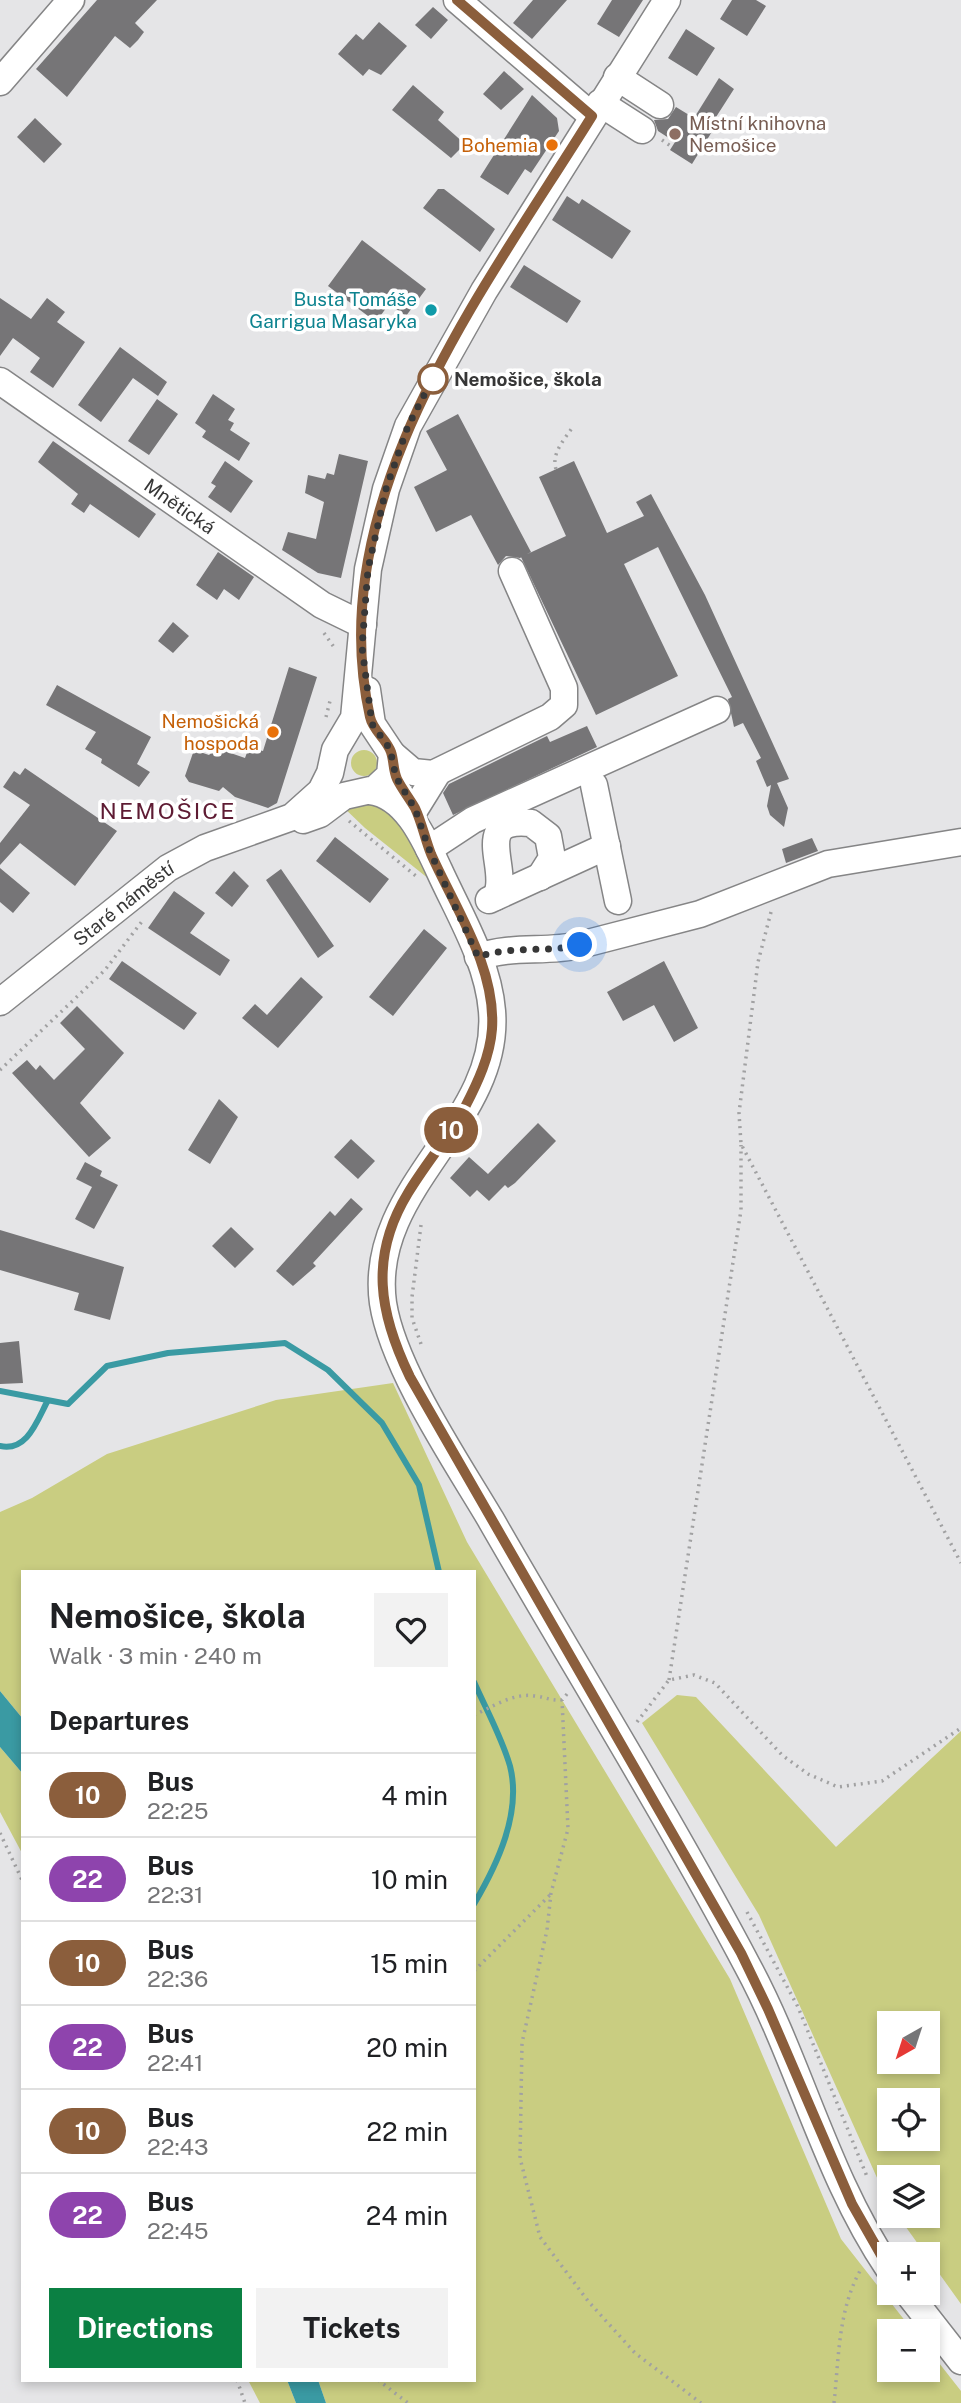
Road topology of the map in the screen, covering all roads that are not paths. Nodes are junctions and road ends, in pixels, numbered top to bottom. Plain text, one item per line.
1 (71, 0) edge
2 (457, 0) edge
3 (667, 0) edge
4 (617, 77) junction
5 (0, 82) edge
6 (660, 105) dead end
7 (596, 110) junction
8 (642, 130) dead end
9 (0, 382) edge
10 (512, 571) dead end
11 (363, 636) junction
12 (717, 710) dead end
13 (333, 742) junction
14 (390, 751) junction
15 (439, 772) junction
16 (594, 785) dead end
17 (367, 792) junction
18 (415, 809) junction
19 (261, 829) junction
20 (961, 842) edge
21 (607, 846) junction
22 (429, 849) junction
23 (540, 877) junction
24 (495, 897) junction
25 (618, 901) dead end
26 (459, 914) junction
27 (478, 957) junction
28 (0, 1002) edge
29 (877, 2251) edge
30 (916, 2305) edge
31 (961, 2361) edge

1 - 5 street
2 - 7 street
3 - 4 street
4 - 6 street
4 - 7 street
7 - 8 street
7 - 11 street
9 - 11 street, Mnětická
10 - 15 street
11 - 13 street, Staré náměstí
11 - 14 street
12 - 22 street
13 - 14 street
13 - 17 street
13 - 19 street, Staré náměstí
14 - 15 street
14 - 17 street, Staré náměstí
14 - 18 street
15 - 18 street
16 - 21 street
17 - 19 street, Staré náměstí
17 - 22 street
18 - 22 street
19 - 28 street, Staré náměstí
20 - 27 street
21 - 23 street
21 - 25 street
22 - 26 street
23 - 24 street
23 - 24 street
24 - 26 street
26 - 27 street
27 - 29 street
30 - 31 street

